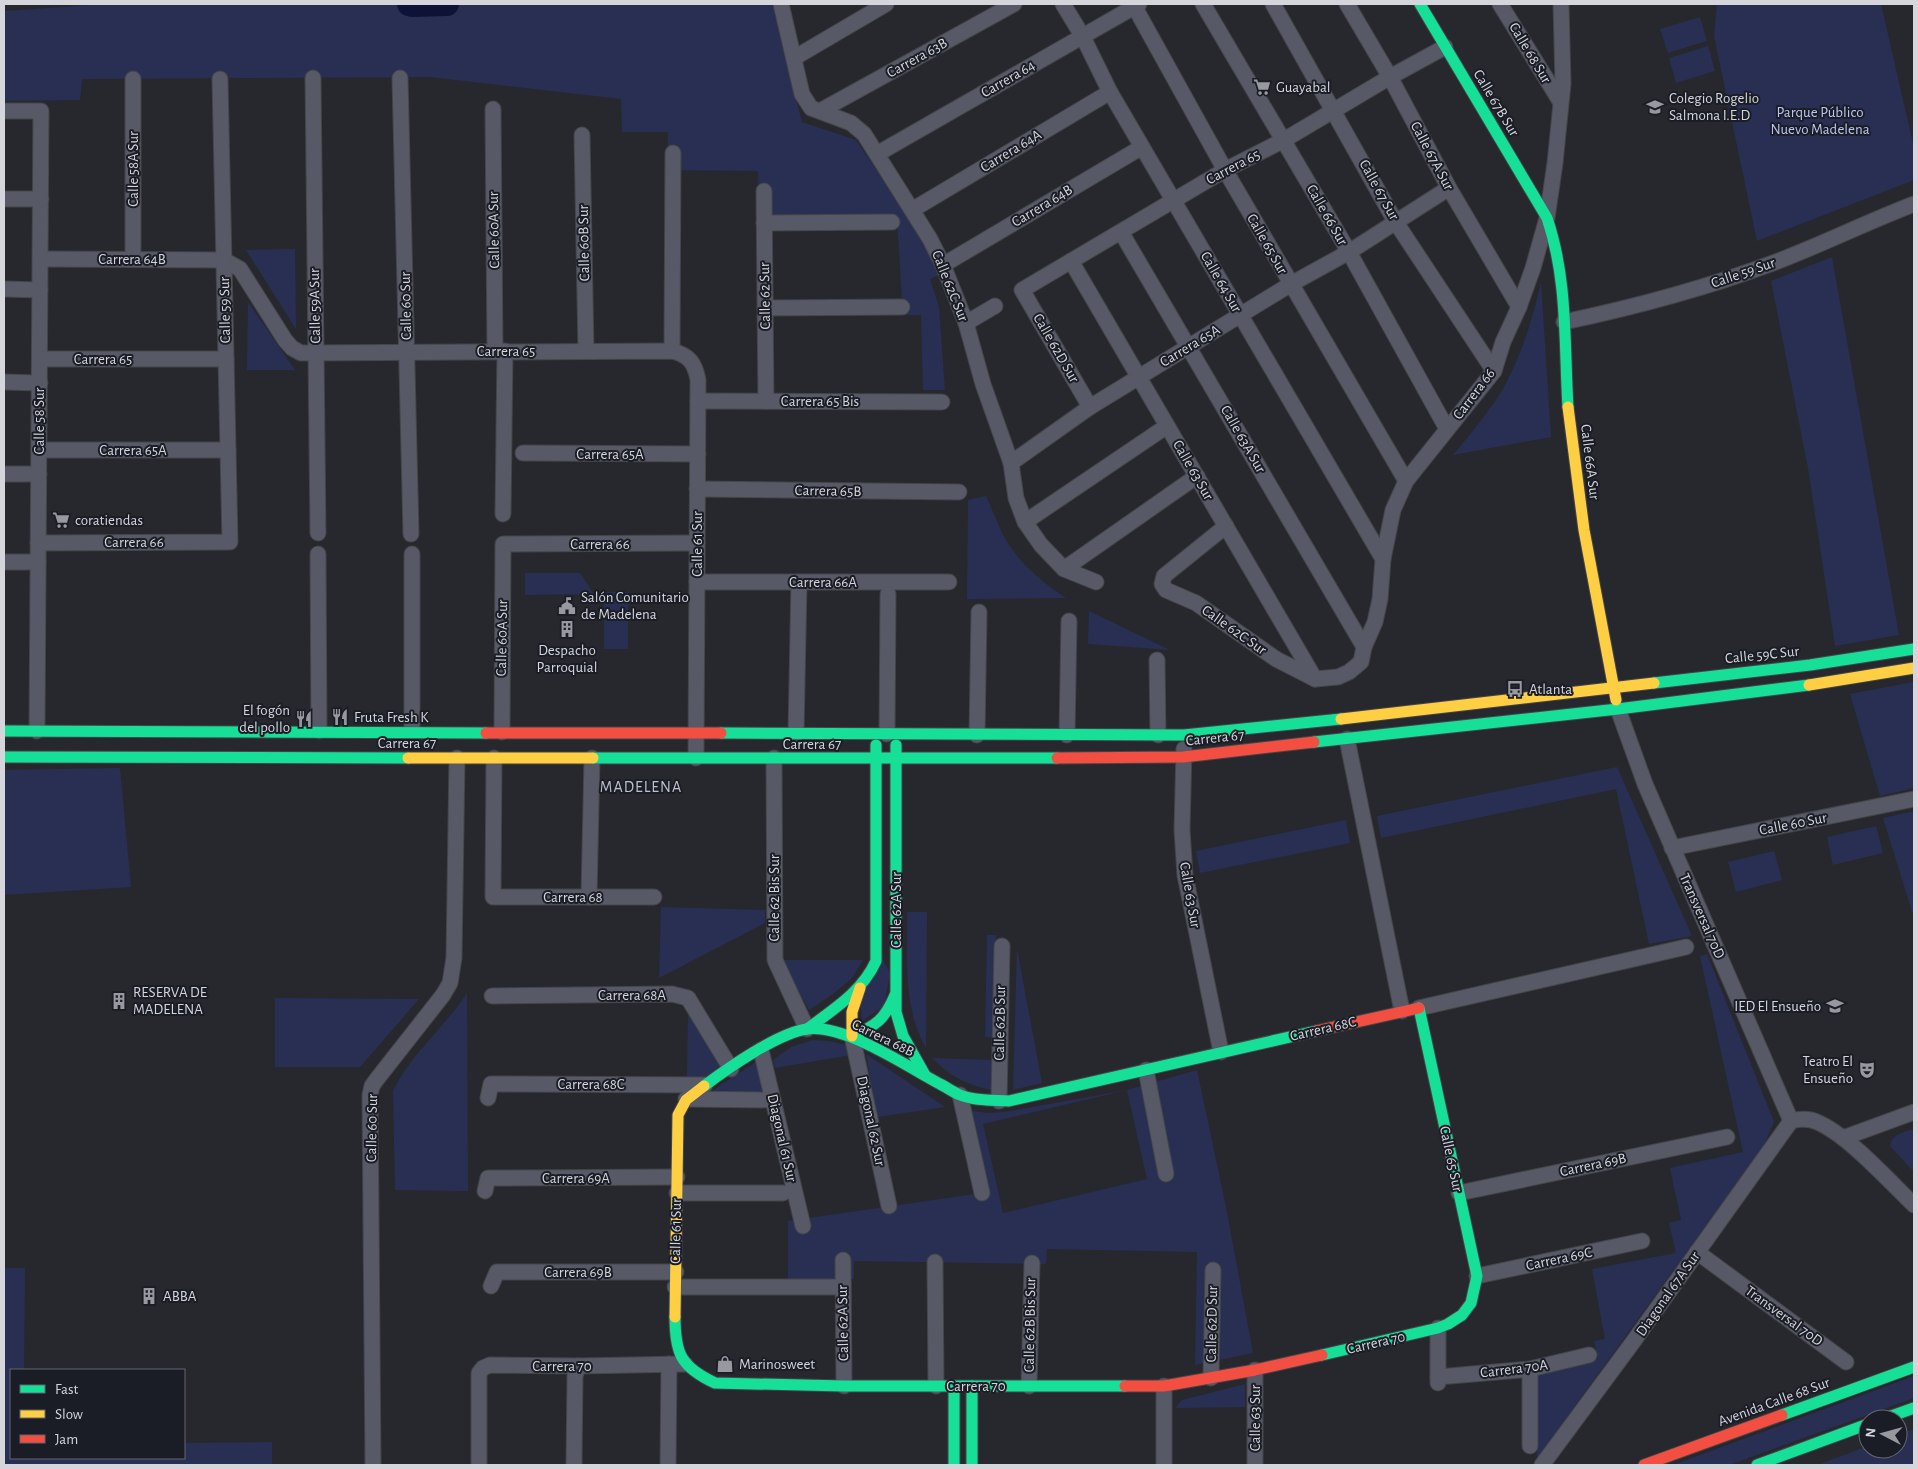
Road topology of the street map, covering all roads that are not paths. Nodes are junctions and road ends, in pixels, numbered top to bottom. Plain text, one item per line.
1 (886, 4) edge
2 (1014, 4) edge
3 (1063, 4) edge
4 (1136, 4) edge
5 (1203, 4) edge
6 (1273, 4) edge
7 (1347, 4) edge
8 (1420, 4) edge
9 (1500, 4) edge
10 (1561, 4) edge
11 (786, 5) edge
12 (1083, 37) junction
13 (1445, 47) junction
14 (794, 58) junction
15 (1390, 76) junction
16 (220, 78) dead end
17 (313, 78) dead end
18 (400, 78) dead end
19 (133, 79) dead end
20 (1110, 92) junction
21 (1560, 102) junction
22 (493, 109) dead end
23 (1335, 110) junction
24 (4, 111) edge
25 (820, 111) junction
26 (582, 135) dead end
27 (1284, 140) junction
28 (1142, 147) junction
29 (673, 153) dead end
30 (876, 154) junction
31 (1224, 170) junction
32 (1449, 188) junction
33 (764, 191) dead end
34 (4, 199) edge
35 (41, 199) junction
36 (1173, 200) junction
37 (1914, 204) edge
38 (912, 210) junction
39 (1547, 218) junction
40 (1395, 221) junction
41 (892, 222) dead end
42 (764, 223) junction
43 (1121, 232) junction
44 (1349, 252) junction
45 (132, 258) junction
46 (40, 259) junction
47 (224, 260) junction
48 (1071, 261) junction
49 (943, 265) junction
50 (1291, 284) junction
51 (4, 289) edge
52 (40, 290) junction
53 (1022, 290) joint
54 (995, 306) dead end
55 (902, 307) dead end
56 (1519, 307) junction
57 (765, 308) junction
58 (1240, 315) junction
59 (1564, 322) junction
60 (966, 324) junction
61 (1188, 347) junction
62 (500, 351) junction
63 (586, 351) junction
64 (672, 351) junction
65 (407, 352) junction
66 (316, 353) junction
67 (226, 358) junction
68 (40, 359) junction
69 (692, 361) joint
70 (1494, 371) junction
71 (1139, 377) junction
72 (4, 382) edge
73 (40, 383) junction
74 (698, 401) junction
75 (766, 401) junction
76 (942, 402) dead end
77 (1090, 406) junction
78 (1167, 426) junction
79 (1447, 429) junction
80 (39, 450) junction
81 (228, 450) junction
82 (523, 453) dead end
83 (698, 454) junction
84 (1011, 463) junction
85 (4, 474) edge
86 (39, 474) junction
87 (1197, 476) junction
88 (1406, 481) junction
89 (697, 489) junction
90 (960, 492) dead end
91 (504, 514) dead end
92 (1025, 522) junction
93 (1226, 526) junction
94 (318, 533) dead end
95 (411, 534) dead end
96 (38, 542) junction
97 (230, 542) joint
98 (697, 543) junction
99 (503, 544) joint
100 (318, 554) dead end
101 (412, 554) dead end
102 (1383, 559) junction
103 (4, 562) edge
104 (38, 562) junction
105 (1064, 569) junction
106 (697, 582) junction
107 (799, 582) junction
108 (949, 582) dead end
109 (1096, 582) dead end
110 (888, 594) dead end
111 (979, 612) dead end
112 (1068, 621) dead end
113 (1364, 647) junction
114 (1914, 649) edge
115 (1157, 660) dead end
116 (1914, 668) edge
117 (1316, 679) junction
118 (1613, 687) junction
119 (1618, 709) junction
120 (4, 731) edge
121 (37, 731) junction
122 (319, 731) junction
123 (412, 731) junction
124 (494, 732) junction
125 (696, 733) junction
126 (796, 734) junction
127 (886, 734) junction
128 (977, 735) junction
129 (1067, 735) junction
130 (1158, 735) junction
131 (1184, 735) junction
132 (1347, 739) junction
133 (4, 757) edge
134 (1183, 757) junction
135 (457, 758) junction
136 (491, 758) junction
137 (592, 758) junction
138 (696, 758) junction
139 (774, 758) junction
140 (876, 759) junction
141 (896, 759) junction
142 (1914, 800) edge
143 (1672, 848) junction
144 (654, 896) dead end
145 (589, 897) junction
146 (1002, 946) dead end
147 (1686, 947) dead end
148 (860, 988) junction
149 (895, 995) junction
150 (492, 996) dead end
151 (1419, 1008) junction
152 (1402, 1011) junction
153 (807, 1029) junction
154 (852, 1036) junction
155 (761, 1050) junction
156 (1222, 1052) junction
157 (731, 1069) junction
158 (1146, 1070) junction
159 (927, 1077) junction
160 (705, 1085) junction
161 (960, 1095) junction
162 (488, 1098) dead end
163 (686, 1099) junction
164 (773, 1100) junction
165 (999, 1101) junction
166 (1914, 1112) edge
167 (1790, 1121) junction
168 (1727, 1137) dead end
169 (1843, 1138) junction
170 (1166, 1174) dead end
171 (677, 1177) junction
172 (485, 1191) dead end
173 (676, 1193) junction
174 (784, 1193) dead end
175 (982, 1193) dead end
176 (1459, 1193) junction
177 (1914, 1205) edge
178 (889, 1206) dead end
179 (803, 1226) dead end
180 (1642, 1241) dead end
181 (1697, 1252) junction
182 (843, 1260) dead end
183 (935, 1262) dead end
184 (1032, 1263) dead end
185 (1213, 1270) dead end
186 (1477, 1276) junction
187 (676, 1280) junction
188 (491, 1286) dead end
189 (843, 1287) junction
190 (1469, 1309) joint
191 (1438, 1328) junction
192 (1589, 1355) dead end
193 (1846, 1362) dead end
194 (669, 1364) junction
195 (685, 1364) junction
196 (578, 1366) junction
197 (1914, 1367) edge
198 (1530, 1369) junction
199 (1255, 1370) junction
200 (1211, 1378) junction
201 (844, 1386) junction
202 (936, 1386) junction
203 (954, 1386) junction
204 (972, 1386) junction
205 (1029, 1386) junction
206 (1164, 1386) junction
207 (1858, 1428) edge
208 (1530, 1446) dead end
209 (373, 1465) edge
210 (479, 1465) edge
211 (574, 1465) edge
212 (668, 1465) edge
213 (954, 1465) edge
214 (972, 1465) edge
215 (1164, 1465) edge
216 (1256, 1465) edge
217 (1542, 1465) edge
218 (1644, 1465) edge
219 (1757, 1465) edge

1 - 14 street
2 - 25 street, Carrera 63B
3 - 12 street, Calle 64 Sur
4 - 12 street, Carrera 64
4 - 31 street, Calle 65 Sur
5 - 27 street, Calle 66 Sur
6 - 23 street, Calle 67 Sur
7 - 15 street, Calle 67A Sur
8 - 13 street, Calle 67B Sur
9 - 21 street, Calle 68 Sur
10 - 21 street, Carrera 66
11 - 14 street, Calle 62C Sur
12 - 20 street, Calle 64 Sur
12 - 30 street, Carrera 64
13 - 15 street, Carrera 65
13 - 39 street, Calle 67B Sur
14 - 25 street, Calle 62C Sur
15 - 23 street, Carrera 65
15 - 32 street, Calle 67A Sur
16 - 47 street, Calle 59 Sur
17 - 66 street, Calle 59A Sur
18 - 65 street, Calle 60 Sur
19 - 45 street, Calle 58A Sur
20 - 28 street, Calle 64 Sur
20 - 38 street, Carrera 64A
21 - 39 street, Carrera 66
22 - 62 street, Calle 60A Sur
23 - 27 street, Carrera 65
23 - 40 street, Calle 67 Sur
24 - 35 street, Calle 58 Sur
25 - 30 street, Calle 62C Sur
26 - 63 street, Calle 60B Sur
27 - 31 street, Carrera 65
27 - 44 street, Calle 66 Sur
28 - 36 street, Calle 64 Sur
28 - 49 street, Carrera 64B
29 - 64 street
30 - 38 street, Calle 62C Sur
31 - 36 street, Carrera 65
31 - 50 street, Calle 65 Sur
32 - 40 street, Carrera 65A
32 - 56 street, Calle 67A Sur
33 - 42 street, Calle 62 Sur
34 - 35 street
35 - 46 street, Calle 58 Sur
36 - 43 street, Carrera 65
36 - 58 street, Calle 64 Sur
37 - 59 street, Calle 59 Sur
38 - 49 street, Calle 62C Sur
39 - 56 street, Carrera 66
39 - 59 street, Calle 66A Sur
40 - 44 street, Carrera 65A
40 - 70 street, Calle 67 Sur
41 - 42 street
42 - 57 street, Calle 62 Sur
43 - 48 street, Carrera 65
43 - 61 street, Calle 63A Sur
44 - 50 street, Carrera 65A
44 - 79 street, Calle 66 Sur
45 - 46 street, Carrera 64B
45 - 47 street, Carrera 64B
46 - 52 street, Calle 58 Sur
47 - 66 street, Carrera 65
47 - 67 street, Calle 59 Sur
48 - 53 street, Carrera 65
48 - 71 street, Calle 63 Sur
49 - 60 street, Calle 62C Sur
50 - 58 street, Carrera 65A
50 - 88 street, Calle 65 Sur
51 - 52 street
52 - 68 street, Calle 58 Sur
53 - 77 street, Calle 62D Sur
54 - 60 street
55 - 57 street
56 - 70 street, Carrera 66
57 - 75 street, Calle 62 Sur
58 - 61 street, Carrera 65A
58 - 102 street, Calle 64 Sur
59 - 118 street, Calle 66A Sur
60 - 84 street, Calle 62C Sur
61 - 71 street, Carrera 65A
61 - 113 street, Calle 63A Sur
62 - 63 street, Carrera 65
62 - 65 street, Carrera 65
62 - 91 street, Calle 60A Sur
63 - 64 street, Carrera 65
64 - 69 street, Carrera 65
65 - 66 street, Carrera 65
65 - 95 street, Calle 60 Sur
66 - 94 street, Calle 59A Sur
67 - 68 street, Carrera 65
67 - 81 street, Calle 59 Sur
68 - 73 street, Calle 58 Sur
69 - 74 street, Calle 61 Sur
70 - 79 street, Carrera 66
71 - 77 street, Carrera 65A
71 - 78 street, Calle 63 Sur
72 - 73 street
73 - 80 street, Calle 58 Sur
74 - 75 street, Carrera 65 Bis
74 - 83 street, Calle 61 Sur
75 - 76 street, Carrera 65 Bis
77 - 84 street, Carrera 65A
78 - 87 street, Calle 63 Sur
78 - 92 street
79 - 88 street, Carrera 66
80 - 81 street, Carrera 65A
80 - 86 street, Calle 58 Sur
81 - 97 street, Calle 59 Sur
82 - 83 street, Carrera 65A
83 - 89 street, Calle 61 Sur
84 - 92 street, Calle 62C Sur
85 - 86 street
86 - 96 street, Calle 58 Sur
87 - 93 street, Calle 63 Sur
87 - 105 street
88 - 102 street, Carrera 66
89 - 90 street, Carrera 65B
89 - 98 street, Calle 61 Sur
92 - 105 street, Calle 62C Sur
93 - 117 street, Calle 63 Sur
93 - 117 street, Calle 62C Sur
96 - 97 street, Carrera 66
96 - 104 street, Calle 58 Sur
98 - 99 street, Carrera 66
98 - 106 street, Calle 61 Sur
99 - 124 street, Calle 60A Sur
100 - 122 street
101 - 123 street
102 - 113 street, Carrera 66
103 - 104 street
104 - 121 street, Calle 58 Sur
105 - 109 street, Calle 62C Sur
106 - 107 street, Carrera 66A
106 - 125 street, Calle 61 Sur
107 - 108 street, Carrera 66A
107 - 126 street
110 - 127 street, Calle 62A Sur
111 - 128 street
112 - 129 street
113 - 117 street, Carrera 66
114 - 118 street, Calle 59C Sur
115 - 130 street
116 - 119 street
118 - 119 street, Calle 66A Sur
118 - 131 street, Carrera 67
119 - 132 street, Carrera 67
119 - 143 street, Transversal 70D
120 - 121 street, Carrera 67
121 - 122 street, Carrera 67
122 - 123 street, Carrera 67
123 - 124 street, Carrera 67
124 - 125 street, Carrera 67
124 - 136 street
125 - 126 street, Carrera 67
125 - 138 street, Calle 61 Sur
126 - 127 street, Carrera 67
127 - 128 street, Carrera 67
127 - 140 street, Calle 62A Sur
127 - 141 street, Calle 62A Sur
128 - 129 street, Carrera 67
129 - 130 street, Carrera 67
130 - 131 street, Carrera 67
131 - 134 street, Calle 63 Sur
132 - 134 street, Carrera 67
132 - 152 street
133 - 135 street, Carrera 67
134 - 141 street, Carrera 67
134 - 156 street, Calle 63 Sur
135 - 136 street, Carrera 67
135 - 209 street, Calle 60 Sur
136 - 137 street, Carrera 67
136 - 145 street, Carrera 68
137 - 138 street, Carrera 67
137 - 145 street
138 - 139 street, Carrera 67
139 - 140 street, Carrera 67
139 - 153 street, Calle 62 Bis Sur
140 - 141 street, Carrera 67
140 - 148 street, Calle 62A Sur
141 - 149 street, Calle 62A Sur
142 - 143 street, Calle 60 Sur
143 - 167 street, Transversal 70D
144 - 145 street, Carrera 68
146 - 165 street, Calle 62B Sur
147 - 151 street, Carrera 68C
148 - 153 street, Calle 62A Sur
148 - 154 street, Diagonal 62 Sur
149 - 154 street
149 - 159 street, Calle 62A Sur
150 - 157 street, Carrera 68A
151 - 152 street, Carrera 68C
151 - 176 street, Calle 65 Sur
152 - 156 street, Carrera 68C
153 - 154 street, Carrera 68B
153 - 155 street, Carrera 68B
154 - 159 street, Carrera 68B
154 - 178 street, Diagonal 62 Sur
155 - 157 street, Carrera 68B
155 - 164 street, Diagonal 61 Sur
156 - 158 street, Carrera 68C
157 - 160 street, Carrera 68B
158 - 165 street, Carrera 68C
158 - 170 street
159 - 161 street, Carrera 68B
160 - 162 street, Carrera 68C
160 - 163 street, Carrera 68B
161 - 165 street, Carrera 68C
161 - 175 street
163 - 164 street
163 - 171 street, Calle 61 Sur
164 - 179 street, Diagonal 61 Sur
166 - 169 street
167 - 169 street
167 - 181 street, Diagonal 67A Sur
168 - 176 street, Carrera 69B
169 - 177 street
171 - 172 street, Carrera 69A
171 - 173 street, Calle 61 Sur
173 - 174 street
173 - 187 street, Calle 61 Sur
176 - 186 street, Calle 65 Sur
180 - 186 street, Carrera 69C
181 - 193 street, Transversal 70D
181 - 217 street, Diagonal 67A Sur
182 - 189 street, Calle 62A Sur
183 - 202 street
184 - 205 street, Calle 62B Bis Sur
185 - 200 street, Calle 62D Sur
186 - 190 street, Calle 65 Sur
187 - 188 street, Carrera 69B
187 - 189 street, Carrera 69B
187 - 195 street, Calle 61 Sur
189 - 201 street, Calle 62A Sur
190 - 191 street, Carrera 70
191 - 198 street, Carrera 70A
191 - 199 street, Carrera 70
192 - 198 street, Carrera 70A
194 - 195 street, Carrera 70
194 - 196 street, Carrera 70
194 - 212 street
195 - 201 street, Carrera 70
196 - 210 street, Carrera 70
196 - 211 street
197 - 218 street, Avenida Calle 68 Sur
198 - 208 street
199 - 200 street, Carrera 70
199 - 216 street, Calle 63 Sur
200 - 206 street, Carrera 70
201 - 202 street, Carrera 70
202 - 203 street, Carrera 70
203 - 204 street, Carrera 70
203 - 213 street
204 - 205 street, Carrera 70
204 - 214 street
205 - 206 street, Carrera 70
206 - 215 street
207 - 219 street

